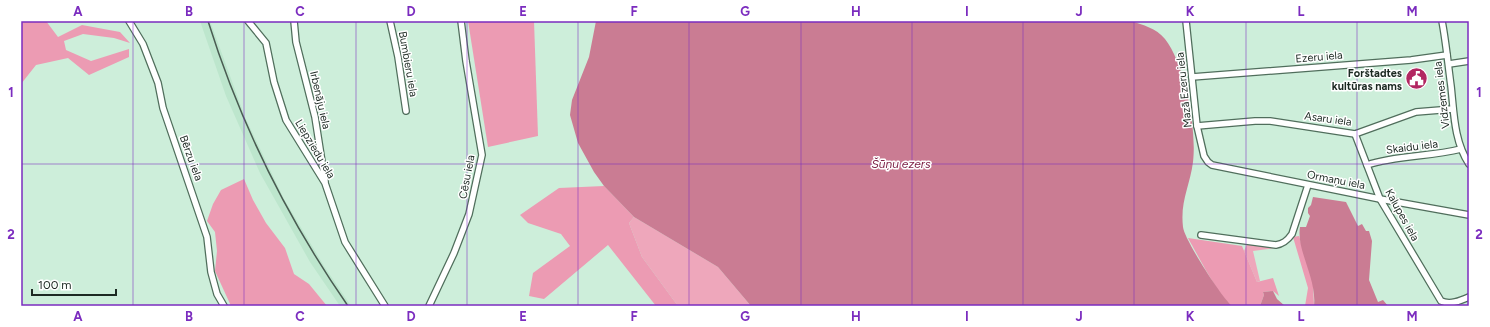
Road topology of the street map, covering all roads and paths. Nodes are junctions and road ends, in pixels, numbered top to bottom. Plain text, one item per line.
1 (129, 21) edge
2 (248, 21) edge
3 (294, 21) edge
4 (390, 21) edge
5 (461, 21) edge
6 (1186, 21) edge
7 (1442, 21) edge
8 (1447, 55) junction
9 (1469, 61) edge
10 (1448, 64) junction
11 (1192, 77) junction
12 (1453, 109) junction
13 (406, 111) dead end
14 (1197, 126) junction
15 (1355, 134) junction
16 (1461, 149) junction
17 (1204, 156) joint
18 (1469, 164) edge
19 (1367, 165) junction
20 (325, 183) junction
21 (1308, 184) junction
22 (1380, 199) junction
23 (1469, 214) edge
24 (1201, 235) dead end
25 (1469, 297) edge
26 (224, 306) edge
27 (385, 306) edge
28 (429, 306) edge

1 - 26 street, Bērzu iela
2 - 20 street, Liepziedu iela
3 - 20 street, Irbenāju iela
4 - 13 street, Bumbieru iela
5 - 28 street, Cēsu iela
6 - 11 street, Mazā Ezeru iela
7 - 8 street, Vidzemes iela
8 - 10 street, Vidzemes iela
8 - 11 street, Ezeru iela
9 - 10 street
10 - 12 street, Vidzemes iela
11 - 14 street, Mazā Ezeru iela
12 - 15 street, Asaru iela
12 - 16 street, Vidzemes iela
14 - 15 street, Asaru iela
14 - 17 street, Mazā Ezeru iela
15 - 19 street, Kalupes iela
16 - 18 street, Vidzemes iela
16 - 19 street, Skaidu iela
17 - 21 street, Ormaņu iela
19 - 22 street, Kalupes iela
20 - 27 street, Liepziedu iela
21 - 22 street, Ormaņu iela
21 - 24 street
22 - 23 street, Ormaņu iela
22 - 25 street, Kalupes iela

